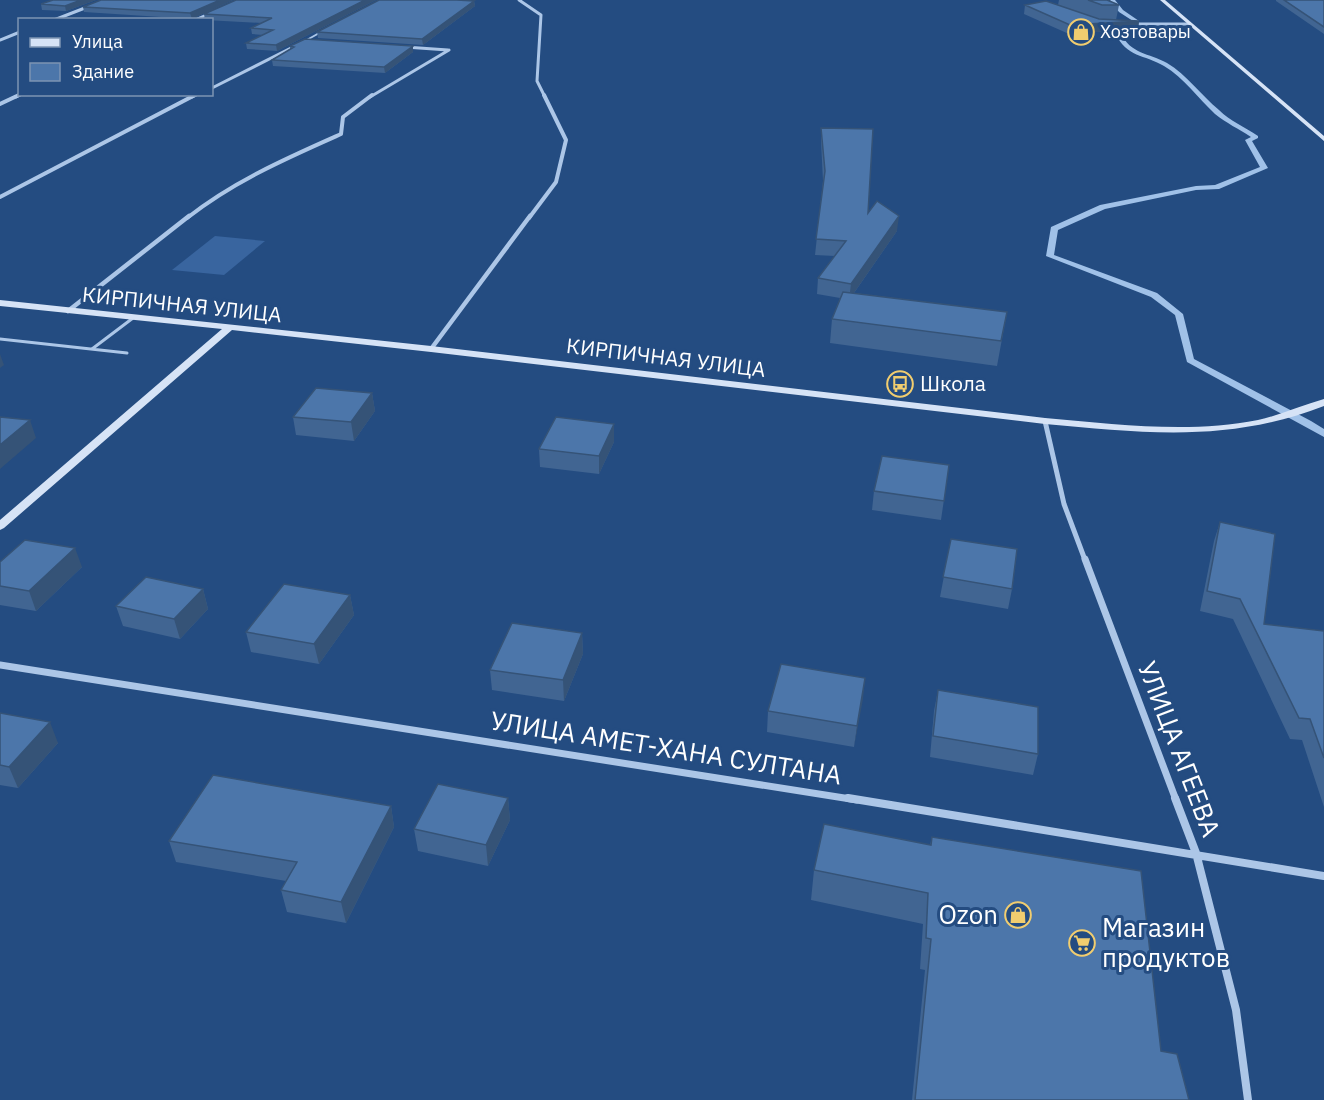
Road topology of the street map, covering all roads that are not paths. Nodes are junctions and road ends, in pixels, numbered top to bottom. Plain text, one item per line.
1 (519, 0) edge
2 (1162, 0) edge
3 (96, 4) edge
4 (213, 12) edge
5 (59, 18) edge
6 (200, 18) edge
7 (1121, 24) edge
8 (1190, 24) junction
9 (324, 30) edge
10 (18, 33) edge
11 (0, 40) edge
12 (304, 40) junction
13 (316, 41) edge
14 (404, 47) edge
15 (213, 87) edge
16 (18, 96) edge
17 (194, 96) edge
18 (0, 104) edge
19 (1324, 139) edge
20 (0, 197) edge
21 (0, 303) edge
22 (68, 311) junction
23 (133, 318) junction
24 (230, 328) junction
25 (0, 339) edge
26 (431, 349) junction
27 (91, 350) junction
28 (127, 353) dead end
29 (1324, 402) edge
30 (1045, 421) junction
31 (0, 526) edge
32 (0, 665) edge
33 (1196, 853) junction
34 (1324, 876) edge
35 (1248, 1100) edge

1 - 26 street
2 - 8 main road
3 - 5 street
4 - 6 street
7 - 8 street
8 - 19 main road
9 - 12 lane
10 - 11 street
12 - 13 street
12 - 15 street
14 - 22 street
16 - 18 street
17 - 20 street
21 - 22 main road, КИРПИЧНАЯ УЛИЦА
22 - 23 main road, КИРПИЧНАЯ УЛИЦА
23 - 24 main road, КИРПИЧНАЯ УЛИЦА
23 - 27 lane
24 - 26 main road, КИРПИЧНАЯ УЛИЦА
24 - 31 main road
25 - 27 lane
26 - 30 main road, КИРПИЧНАЯ УЛИЦА
27 - 28 lane
29 - 30 main road, КИРПИЧНАЯ УЛИЦА
30 - 33 street, УЛИЦА АГЕЕВА
32 - 33 street, УЛИЦА АМЕТ-ХАНА СУЛТАНА
33 - 34 street, УЛИЦА АМЕТ-ХАНА СУЛТАНА
33 - 35 street, УЛИЦА АГЕЕВА

